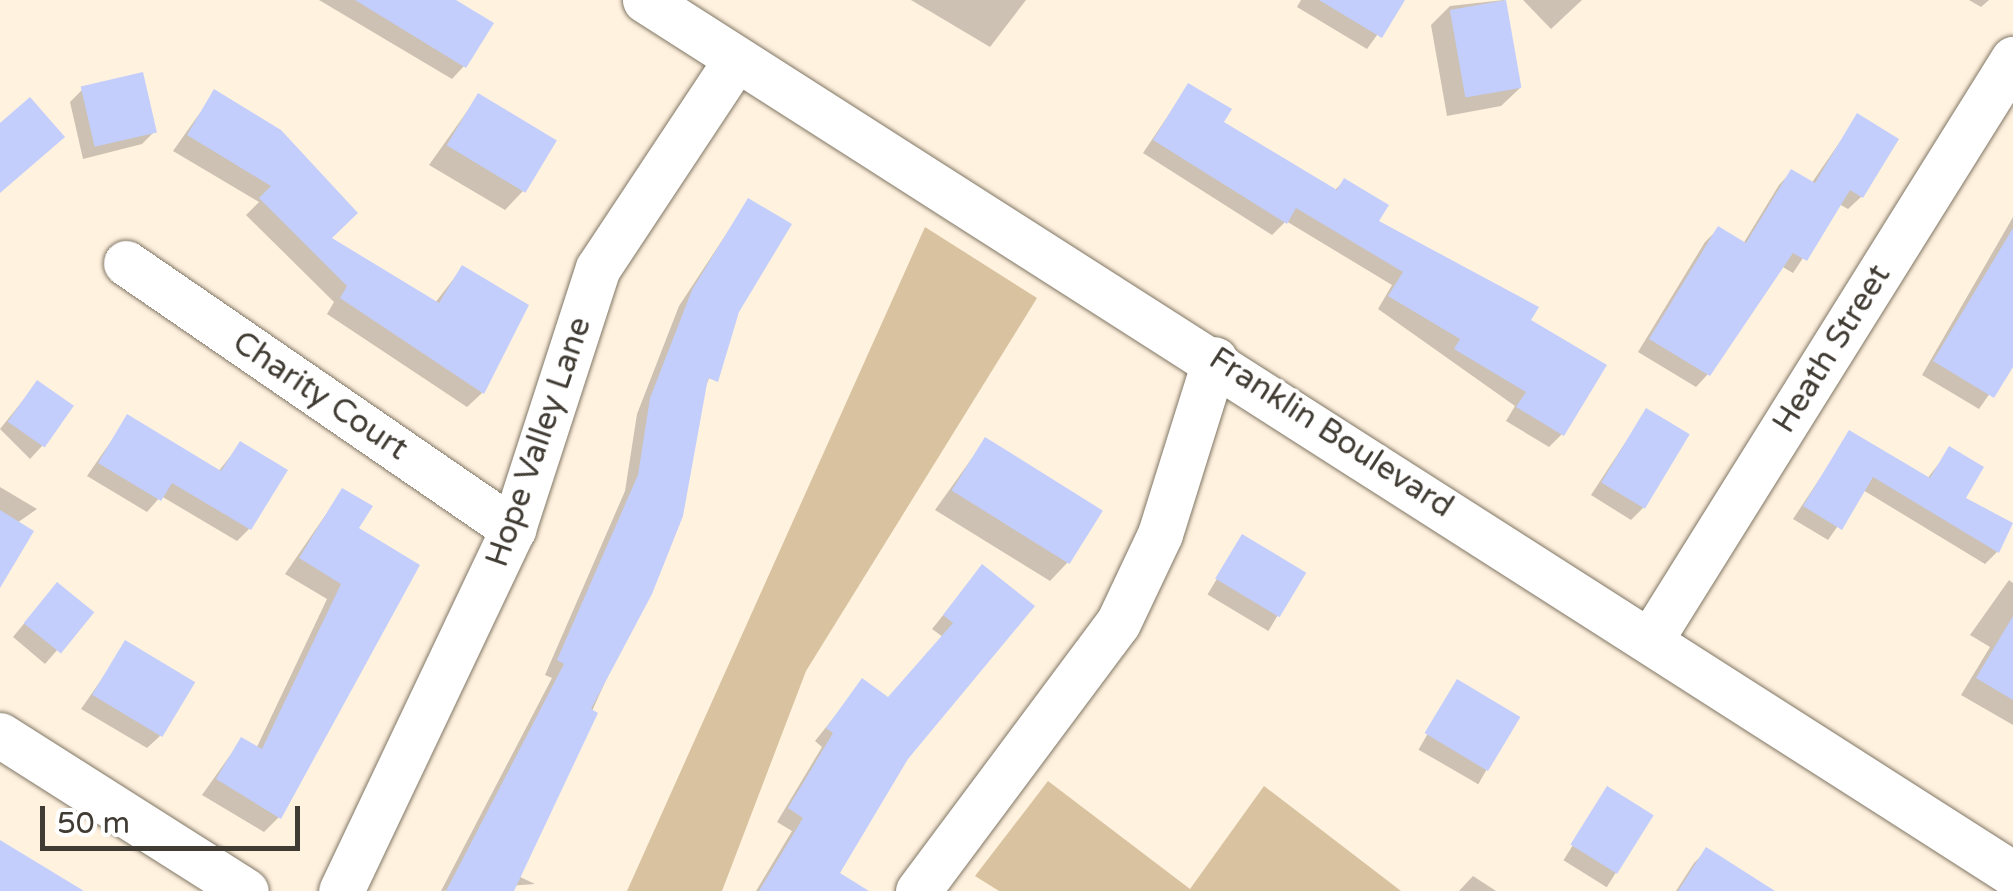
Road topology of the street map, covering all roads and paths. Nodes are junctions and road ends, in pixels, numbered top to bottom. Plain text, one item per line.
1 (645, 0) edge
2 (2013, 58) edge
3 (736, 61) junction
4 (126, 263) dead end
5 (1215, 359) junction
6 (513, 529) junction
7 (1651, 639) junction
8 (0, 734) edge
9 (2013, 874) edge
10 (246, 891) edge
11 (342, 891) edge
12 (918, 891) edge

1 - 3 street, Franklin Boulevard
2 - 7 street, Heath Street
3 - 5 street, Franklin Boulevard
3 - 6 street, Hope Valley Lane
4 - 6 street, Charity Court
5 - 7 street, Franklin Boulevard
5 - 12 street
6 - 11 street, Hope Valley Lane
7 - 9 street, Franklin Boulevard
8 - 10 street

